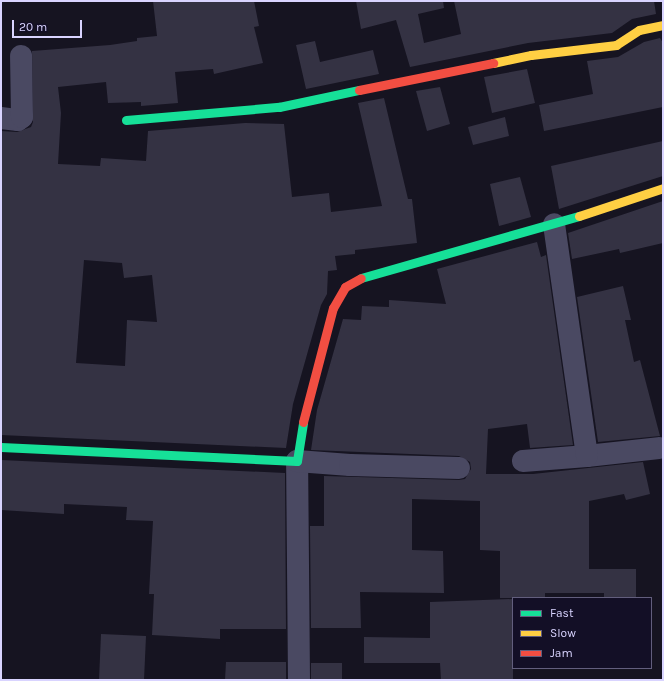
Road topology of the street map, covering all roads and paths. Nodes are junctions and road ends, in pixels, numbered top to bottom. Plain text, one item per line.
1 (663, 26) edge
2 (22, 56) dead end
3 (1, 118) edge
4 (126, 120) dead end
5 (663, 188) edge
6 (554, 224) junction
7 (1, 447) edge
8 (659, 448) dead end
9 (587, 456) junction
10 (297, 461) junction
11 (524, 461) dead end
12 (459, 468) dead end
13 (299, 680) edge

1 - 4 street
2 - 3 street
5 - 6 street
6 - 9 street
6 - 10 street
7 - 10 street
8 - 9 street
9 - 11 street
10 - 12 street
10 - 13 street

